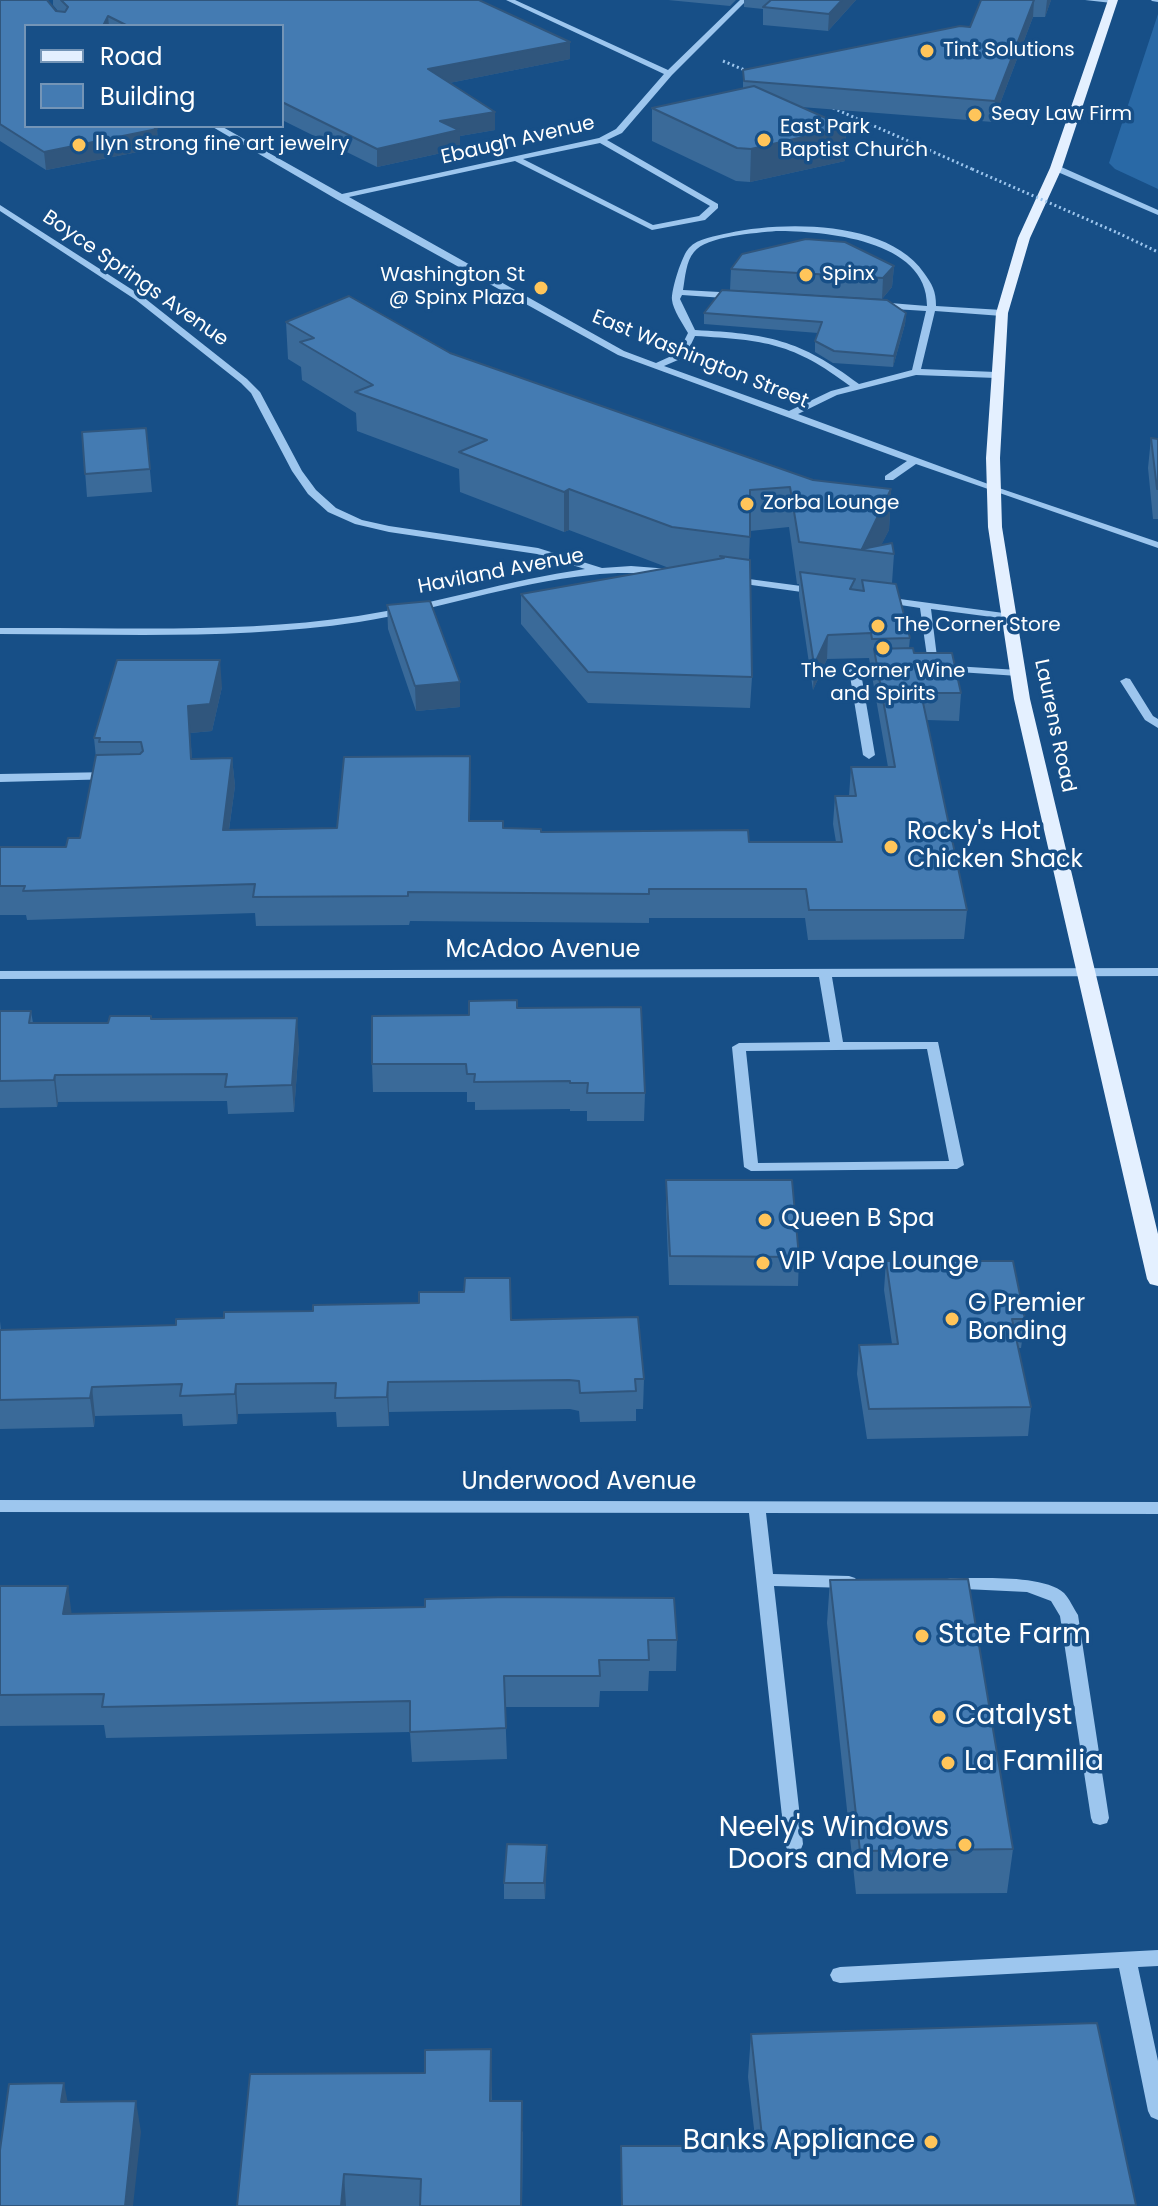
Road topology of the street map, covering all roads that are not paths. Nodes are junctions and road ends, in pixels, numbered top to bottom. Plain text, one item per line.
1 (509, 0) edge
2 (744, 0) edge
3 (1088, 0) edge
4 (1113, 1) edge
5 (669, 73) junction
6 (218, 128) edge
7 (601, 140) junction
8 (517, 159) junction
9 (1056, 168) junction
10 (339, 197) junction
11 (0, 207) edge
12 (1158, 213) edge
13 (678, 292) junction
14 (751, 297) edge
15 (870, 305) edge
16 (931, 308) junction
17 (1002, 313) junction
18 (692, 333) junction
19 (656, 366) junction
20 (916, 372) junction
21 (996, 375) junction
22 (857, 387) junction
23 (789, 415) junction
24 (916, 460) junction
25 (889, 478) dead end
26 (995, 490) junction
27 (1158, 545) edge
28 (602, 572) junction
29 (679, 573) edge
30 (725, 579) edge
31 (832, 593) edge
32 (878, 599) edge
33 (925, 605) junction
34 (1007, 616) junction
35 (0, 631) edge
36 (933, 668) junction
37 (902, 669) edge
38 (917, 669) edge
39 (1018, 673) junction
40 (1126, 681) dead end
41 (1158, 725) edge
42 (869, 755) dead end
43 (123, 776) edge
44 (0, 778) edge
45 (825, 972) junction
46 (1086, 972) junction
47 (1158, 972) edge
48 (0, 975) edge
49 (837, 1046) junction
50 (1158, 1279) edge
51 (0, 1506) edge
52 (757, 1507) junction
53 (1158, 1508) edge
54 (765, 1580) junction
55 (874, 1583) edge
56 (936, 1584) edge
57 (1100, 1818) dead end
58 (794, 1844) dead end
59 (1158, 1958) edge
60 (1127, 1959) junction
61 (840, 1975) dead end
62 (1158, 2111) edge

1 - 5 street
2 - 5 street, Ebaugh Avenue
3 - 4 street
4 - 9 main road, Laurens Road
5 - 7 street, Ebaugh Avenue
6 - 10 street, East Washington Street
7 - 8 street, Ebaugh Avenue
7 - 8 street
8 - 10 street, Ebaugh Avenue
9 - 12 street
9 - 17 main road, Laurens Road
10 - 19 street, East Washington Street
11 - 28 street, Boyce Springs Avenue
13 - 14 street
13 - 16 street
13 - 18 street
15 - 16 street
16 - 17 street
16 - 20 street
17 - 21 main road, Laurens Road
18 - 19 street
18 - 22 street
19 - 23 street, East Washington Street
20 - 21 street
20 - 22 street
21 - 26 main road, Laurens Road
22 - 23 street
23 - 24 street, East Washington Street
24 - 25 street
24 - 26 street, East Washington Street
26 - 27 street, East Washington Street
26 - 34 main road, Laurens Road
28 - 29 street, Haviland Avenue
28 - 35 street, Haviland Avenue
30 - 31 street
32 - 33 street
33 - 34 street
33 - 36 street
34 - 39 main road, Laurens Road
36 - 38 street
36 - 39 street
37 - 42 street
39 - 46 main road, Laurens Road
40 - 41 street
43 - 44 street
45 - 46 street, McAdoo Avenue
45 - 48 street, McAdoo Avenue
45 - 49 street
46 - 47 street, McAdoo Avenue
46 - 50 main road, Laurens Road
49 - 49 street
51 - 52 street, Underwood Avenue
52 - 53 street, Underwood Avenue
52 - 54 street
54 - 55 street
54 - 58 street
56 - 57 street
59 - 60 street
60 - 61 street
60 - 62 street

